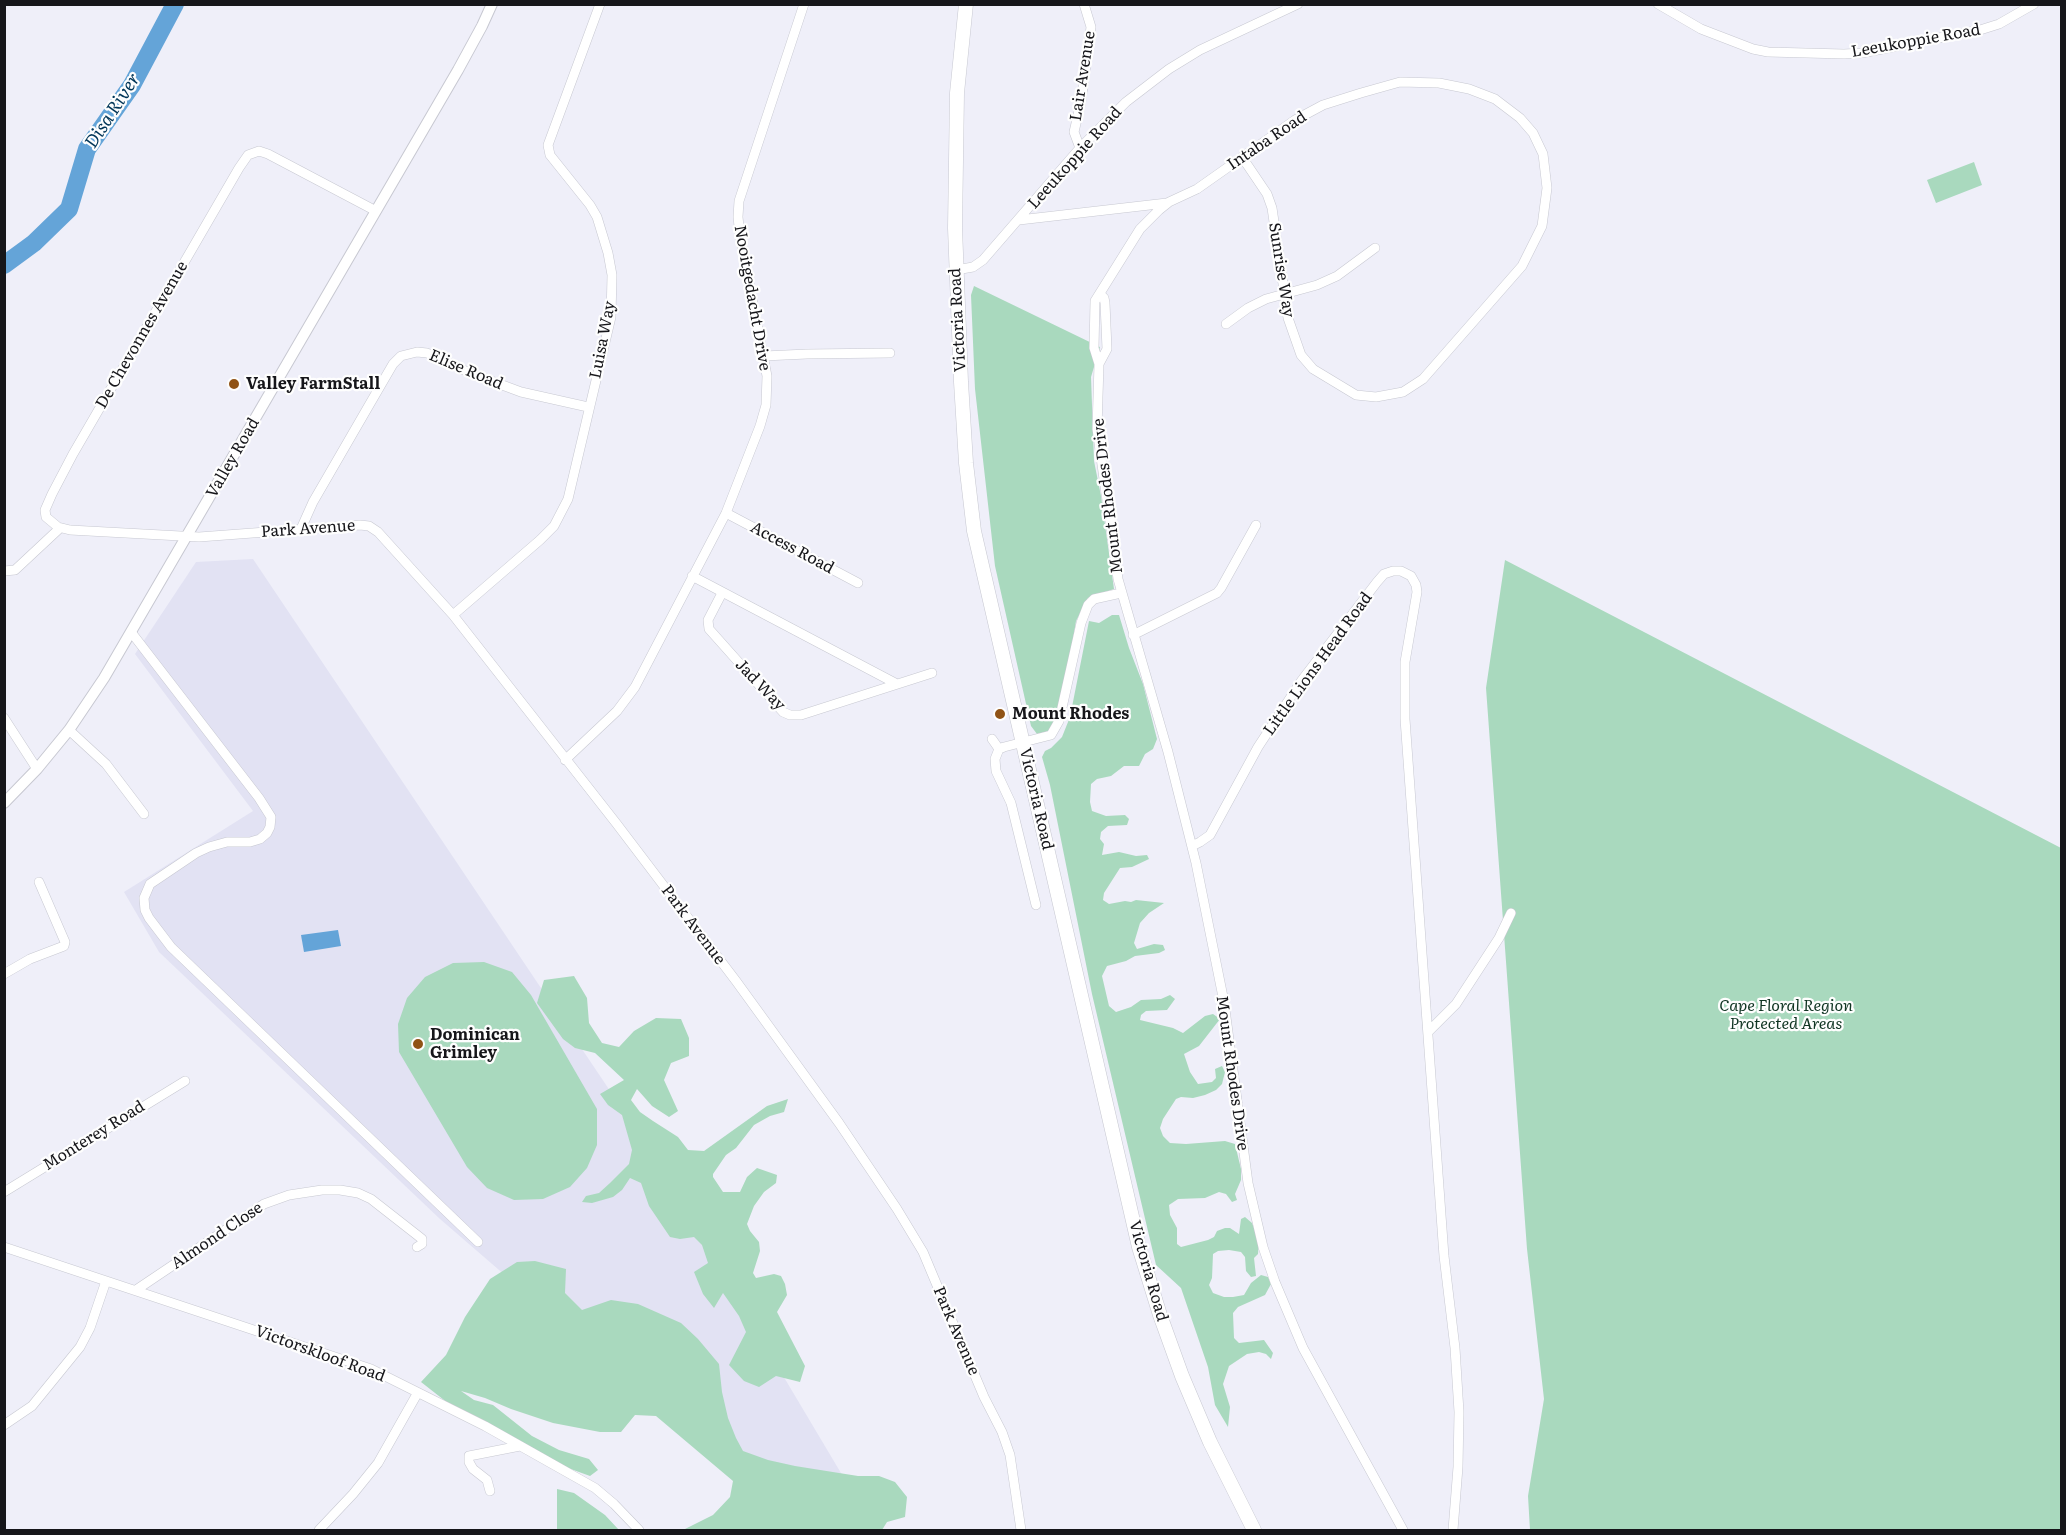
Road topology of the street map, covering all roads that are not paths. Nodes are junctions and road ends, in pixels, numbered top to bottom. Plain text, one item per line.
1 (492, 4) edge
2 (600, 4) edge
3 (804, 4) edge
4 (966, 4) edge
5 (1084, 4) edge
6 (1298, 4) edge
7 (1658, 4) edge
8 (2034, 4) edge
9 (1080, 148) junction
10 (1242, 157) junction
11 (1169, 202) junction
12 (376, 211) junction
13 (1019, 220) junction
14 (1375, 248) dead end
15 (956, 270) junction
16 (1283, 292) junction
17 (1471, 323) joint
18 (1226, 324) dead end
19 (890, 353) dead end
20 (764, 356) junction
21 (1099, 364) joint
22 (588, 407) junction
23 (726, 513) junction
24 (1256, 525) dead end
25 (60, 528) junction
26 (300, 531) junction
27 (187, 537) junction
28 (4, 571) edge
29 (692, 576) junction
30 (858, 583) dead end
31 (722, 593) junction
32 (1120, 593) junction
33 (453, 615) junction
34 (131, 632) junction
35 (1133, 635) junction
36 (932, 673) dead end
37 (895, 684) junction
38 (4, 718) edge
39 (69, 730) junction
40 (992, 739) dead end
41 (1023, 742) junction
42 (999, 749) junction
43 (565, 760) junction
44 (37, 769) junction
45 (4, 802) edge
46 (144, 814) dead end
47 (1192, 846) junction
48 (39, 882) dead end
49 (1036, 905) dead end
50 (1511, 914) dead end
51 (4, 974) edge
52 (1429, 1031) junction
53 (185, 1081) dead end
54 (4, 1192) edge
55 (478, 1242) dead end
56 (4, 1247) edge
57 (417, 1247) dead end
58 (106, 1281) junction
59 (136, 1290) junction
60 (417, 1394) junction
61 (4, 1425) edge
62 (520, 1446) junction
63 (490, 1491) dead end
64 (319, 1530) edge
65 (639, 1530) edge
66 (1021, 1530) edge
67 (1254, 1530) edge
68 (1403, 1530) edge
69 (1453, 1530) edge

1 - 12 street, Valley Road
2 - 22 street, Luisa Way
3 - 20 street, Nooitgedacht Drive
4 - 15 main road, Victoria Road
5 - 9 street, Lair Avenue
6 - 9 street, Leeukoppie Road
7 - 8 street, Leeukoppie Road
9 - 13 street, Leeukoppie Road
10 - 11 street, Intaba Road
10 - 16 street, Sunrise Way
10 - 17 street, Intaba Road
11 - 13 street, Intaba Road
11 - 21 street, Intaba Road
12 - 25 street, De Chevonnes Avenue
12 - 27 street, Valley Road
13 - 15 street, Leeukoppie Road
14 - 16 street
15 - 41 main road, Victoria Road
16 - 17 street, Sunrise Way
16 - 18 street
19 - 20 street
20 - 23 street, Nooitgedacht Drive
21 - 32 street, Mount Rhodes Drive
22 - 26 street, Elise Road
22 - 33 street, Luisa Way
23 - 29 street, Nooitgedacht Drive
23 - 30 street, Access Road
24 - 35 street
25 - 27 street
25 - 28 street
26 - 27 street, Park Avenue
26 - 33 street, Park Avenue
27 - 34 street, Valley Road
29 - 31 street
29 - 43 street, Nooitgedacht Drive
31 - 37 street
31 - 37 street, Jad Way
32 - 35 street, Mount Rhodes Drive
32 - 41 street, Mount Rhodes Drive
33 - 43 street, Park Avenue
34 - 39 street, Valley Road
34 - 55 street
35 - 47 street, Mount Rhodes Drive
36 - 37 street, Jad Way
38 - 44 street
39 - 44 street, Valley Road
39 - 46 street
40 - 42 street
41 - 42 street
41 - 67 main road, Victoria Road
42 - 49 street
43 - 66 street, Park Avenue
44 - 45 street, Valley Road
47 - 52 street, Little Lions Head Road
47 - 68 street, Mount Rhodes Drive
48 - 51 street
50 - 52 street
52 - 69 street
53 - 54 street, Monterey Road
56 - 58 street, Victorskloof Road
57 - 59 street, Almond Close
58 - 59 street, Victorskloof Road
58 - 61 street
59 - 60 street, Victorskloof Road
60 - 62 street, Victorskloof Road
60 - 64 street
62 - 63 street
62 - 65 street, Victorskloof Road

